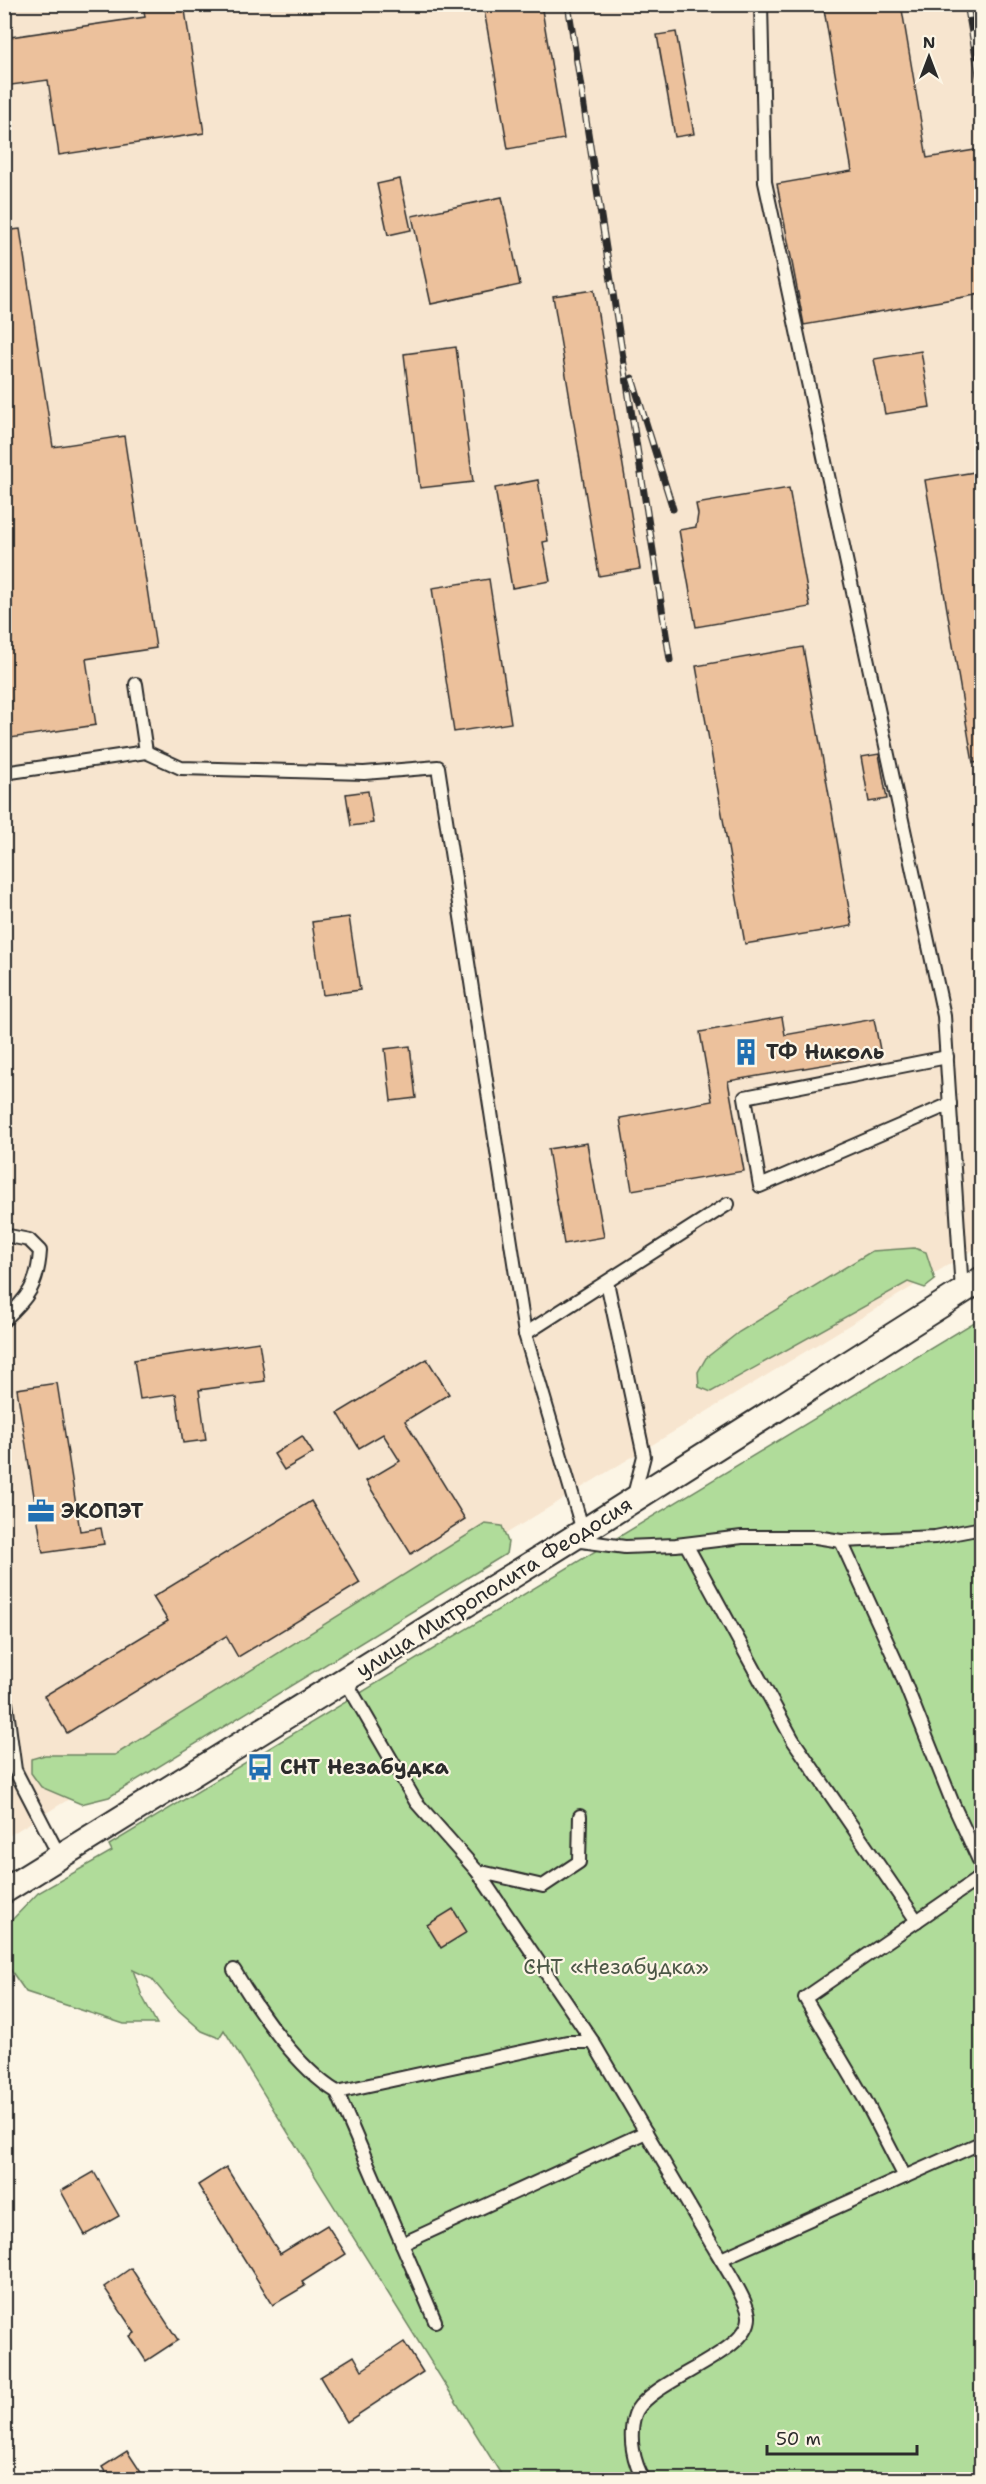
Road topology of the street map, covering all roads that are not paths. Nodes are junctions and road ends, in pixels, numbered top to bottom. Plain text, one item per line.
1 (761, 4) edge
2 (136, 684) dead end
3 (146, 752) junction
4 (4, 773) edge
5 (947, 1057) junction
6 (950, 1104) junction
7 (728, 1204) dead end
8 (4, 1234) edge
9 (607, 1282) junction
10 (972, 1285) edge
11 (4, 1320) edge
12 (525, 1334) junction
13 (632, 1500) junction
14 (981, 1528) edge
15 (576, 1535) junction
16 (841, 1541) junction
17 (686, 1544) junction
18 (345, 1680) junction
19 (4, 1688) edge
20 (580, 1816) dead end
21 (60, 1857) junction
22 (981, 1867) edge
23 (477, 1871) junction
24 (981, 1876) edge
25 (4, 1891) edge
26 (917, 1921) junction
27 (234, 1970) dead end
28 (593, 2042) junction
29 (337, 2092) junction
30 (646, 2133) junction
31 (978, 2144) dead end
32 (905, 2177) junction
33 (402, 2244) junction
34 (721, 2259) junction
35 (435, 2321) dead end
36 (644, 2480) edge

1 - 5 lane
2 - 3 lane
3 - 4 lane
3 - 12 lane
5 - 6 lane
5 - 6 lane
6 - 10 lane
7 - 9 lane
8 - 11 lane
9 - 12 lane
9 - 13 lane
10 - 13 street, улица Митрополита Феодосия
12 - 15 lane
13 - 15 street, улица Митрополита Феодосия
14 - 16 lane
15 - 17 lane
15 - 18 street, улица Митрополита Феодосия
16 - 17 lane
16 - 22 lane
17 - 26 lane
18 - 21 street, улица Митрополита Феодосия
18 - 23 lane
19 - 21 lane
20 - 23 lane
21 - 25 street, улица Митрополита Феодосия
23 - 28 lane
24 - 26 lane
26 - 32 lane
27 - 29 lane
28 - 29 lane
28 - 30 lane
29 - 33 lane
30 - 33 lane
30 - 34 lane
31 - 32 lane
32 - 34 lane
33 - 35 lane
34 - 36 lane

